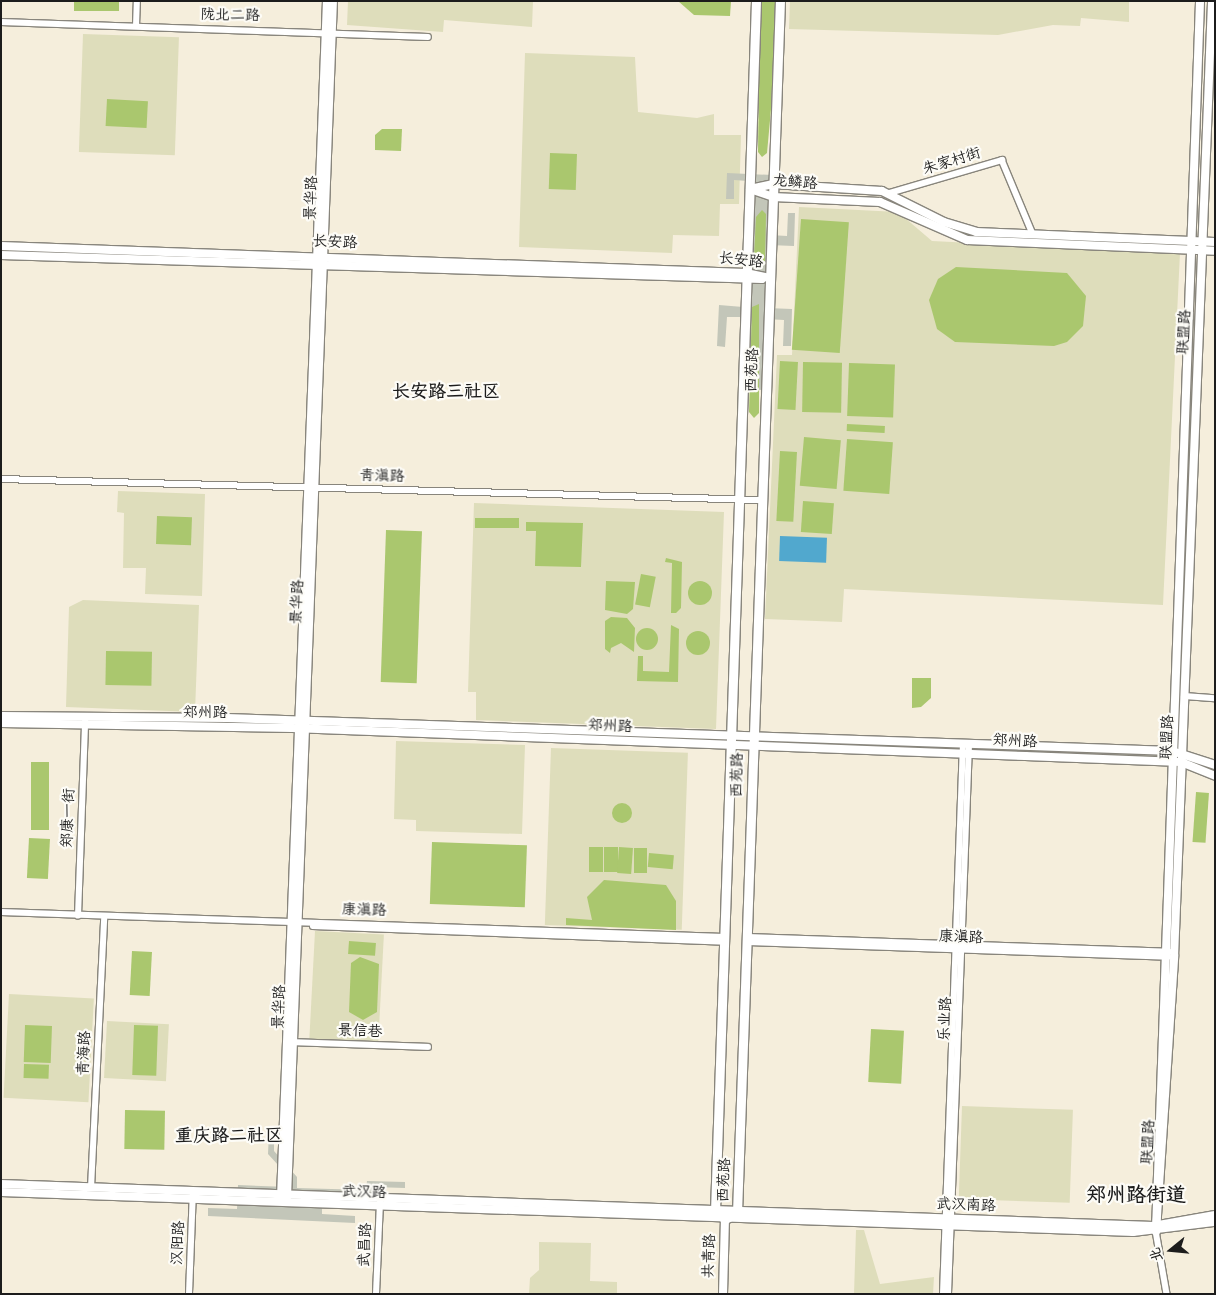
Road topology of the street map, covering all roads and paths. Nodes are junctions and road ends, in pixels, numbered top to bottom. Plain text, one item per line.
1 (137, 1) edge
2 (327, 1) edge
3 (333, 1) edge
4 (756, 1) edge
5 (780, 1) edge
6 (1200, 1) edge
7 (1212, 1) edge
8 (1, 22) edge
9 (136, 26) junction
10 (328, 31) junction
11 (428, 37) dead end
12 (773, 184) junction
13 (750, 189) junction
14 (890, 193) junction
15 (773, 197) junction
16 (1033, 234) junction
17 (1194, 242) junction
18 (1203, 242) junction
19 (1215, 242) edge
20 (1, 246) edge
21 (1194, 251) junction
22 (1203, 251) junction
23 (1215, 251) edge
24 (1, 255) edge
25 (320, 256) junction
26 (320, 266) junction
27 (746, 276) junction
28 (769, 278) junction
29 (1, 479) edge
30 (312, 488) junction
31 (740, 499) junction
32 (763, 500) junction
33 (1184, 696) junction
34 (1215, 698) edge
35 (1, 716) edge
36 (85, 722) junction
37 (1, 723) edge
38 (301, 725) junction
39 (732, 736) junction
40 (753, 737) junction
41 (966, 744) junction
42 (732, 746) junction
43 (752, 747) junction
44 (1172, 751) junction
45 (1181, 751) junction
46 (965, 753) junction
47 (1172, 762) junction
48 (1181, 762) junction
49 (1215, 765) edge
50 (1215, 776) edge
51 (1, 914) edge
52 (78, 916) junction
53 (104, 919) junction
54 (294, 923) junction
55 (725, 939) junction
56 (748, 939) junction
57 (958, 948) junction
58 (1170, 954) junction
59 (292, 1042) junction
60 (428, 1047) dead end
61 (1, 1184) edge
62 (91, 1188) junction
63 (1, 1192) edge
64 (284, 1194) junction
65 (193, 1196) junction
66 (380, 1197) junction
67 (284, 1204) junction
68 (380, 1207) junction
69 (715, 1212) junction
70 (738, 1212) junction
71 (1215, 1215) edge
72 (725, 1219) junction
73 (948, 1222) junction
74 (1215, 1222) edge
75 (1156, 1228) junction
76 (189, 1294) edge
77 (376, 1294) edge
78 (723, 1294) edge
79 (943, 1294) edge
80 (948, 1294) edge
81 (1167, 1294) edge

1 - 9 street
2 - 10 main road, 景华路
3 - 10 main road, 景华路
4 - 13 main road, 西苑路
5 - 12 main road, 西苑路
6 - 17 main road, 联盟路
7 - 18 main road, 联盟路
8 - 9 street, 陇北二路
9 - 10 street, 陇北二路
10 - 11 street, 陇北二路
10 - 25 main road, 景华路
12 - 13 main road, 龙鳞路
12 - 14 main road, 龙鳞路
12 - 15 main road, 西苑路
13 - 15 main road, 龙鳞路
13 - 27 main road, 西苑路
14 - 16 main road, 龙鳞路
14 - 16 street, 朱家村街
15 - 21 main road, 龙鳞路
15 - 28 main road, 西苑路
16 - 17 main road, 龙鳞路
17 - 18 main road, 龙鳞路
17 - 21 main road, 联盟路
18 - 19 main road, 龙鳞路
18 - 22 main road, 联盟路
20 - 25 main road, 长安路
21 - 22 main road, 龙鳞路
21 - 44 main road, 联盟路
22 - 23 main road, 龙鳞路
22 - 33 main road, 联盟路
24 - 26 main road, 长安路
25 - 26 main road, 景华路
25 - 27 main road, 长安路
26 - 27 main road, 长安路
26 - 30 main road, 景华路
27 - 28 main road, 长安路
27 - 31 main road, 西苑路
28 - 32 main road, 西苑路
29 - 30 street, 青滇路
30 - 31 street, 青滇路
30 - 38 main road, 景华路
31 - 32 street, 青滇路
31 - 39 main road, 西苑路
32 - 40 main road, 西苑路
33 - 34 street
33 - 45 main road, 联盟路
35 - 36 main road, 郑州路
36 - 37 main road, 郑州路
36 - 38 main road, 郑州路
36 - 52 street, 郑康一街
38 - 39 main road, 郑州路
38 - 42 main road, 郑州路
38 - 54 main road, 景华路
39 - 40 main road, 郑州路
39 - 42 main road, 西苑路
40 - 41 main road, 郑州路
40 - 43 main road, 西苑路
41 - 44 main road, 郑州路
41 - 46 street, 乐业路
42 - 43 main road, 郑州路
42 - 55 main road, 西苑路
43 - 46 main road, 郑州路
43 - 56 main road, 西苑路
44 - 45 main road, 郑州路
44 - 47 main road, 联盟路
45 - 48 main road, 联盟路
45 - 49 main road, 郑州路
46 - 47 main road, 郑州路
46 - 57 street, 乐业路
47 - 48 main road, 郑州路
47 - 58 main road, 联盟路
48 - 50 main road, 郑州路
48 - 58 main road, 联盟路
51 - 52 street, 康滇路
52 - 53 street, 康滇路
52 - 54 street, 康滇路
53 - 54 street, 康滇路
53 - 62 street, 青海路
54 - 55 street, 康滇路
54 - 59 main road, 景华路
54 - 64 main road, 景华路
55 - 69 main road, 西苑路
56 - 57 street, 康滇路
56 - 70 main road, 西苑路
57 - 58 street, 康滇路
57 - 73 street, 乐业路
58 - 75 main road, 联盟路
59 - 60 street, 景信巷
59 - 64 main road, 景华路
61 - 62 main road, 武汉路
62 - 65 main road, 武汉路
63 - 65 main road, 武汉路
64 - 65 main road, 武汉路
64 - 66 main road, 武汉路
64 - 67 main road, 景华路
65 - 67 main road, 武汉路
65 - 76 street, 汉阳路
66 - 68 street, 武昌路
66 - 69 main road, 武汉路
67 - 68 main road, 武汉路
68 - 72 main road, 武汉路
68 - 77 street, 武昌路
69 - 70 main road, 武汉南路
69 - 72 main road, 西苑路
70 - 72 main road, 西苑路
70 - 73 main road, 武汉南路
71 - 75 main road, 武汉南路
72 - 73 main road, 武汉南路
72 - 78 main road, 共青路
73 - 75 main road, 武汉南路
73 - 79 street, 乐业路
73 - 80 street, 乐业路
74 - 75 main road, 武汉南路
75 - 81 street

